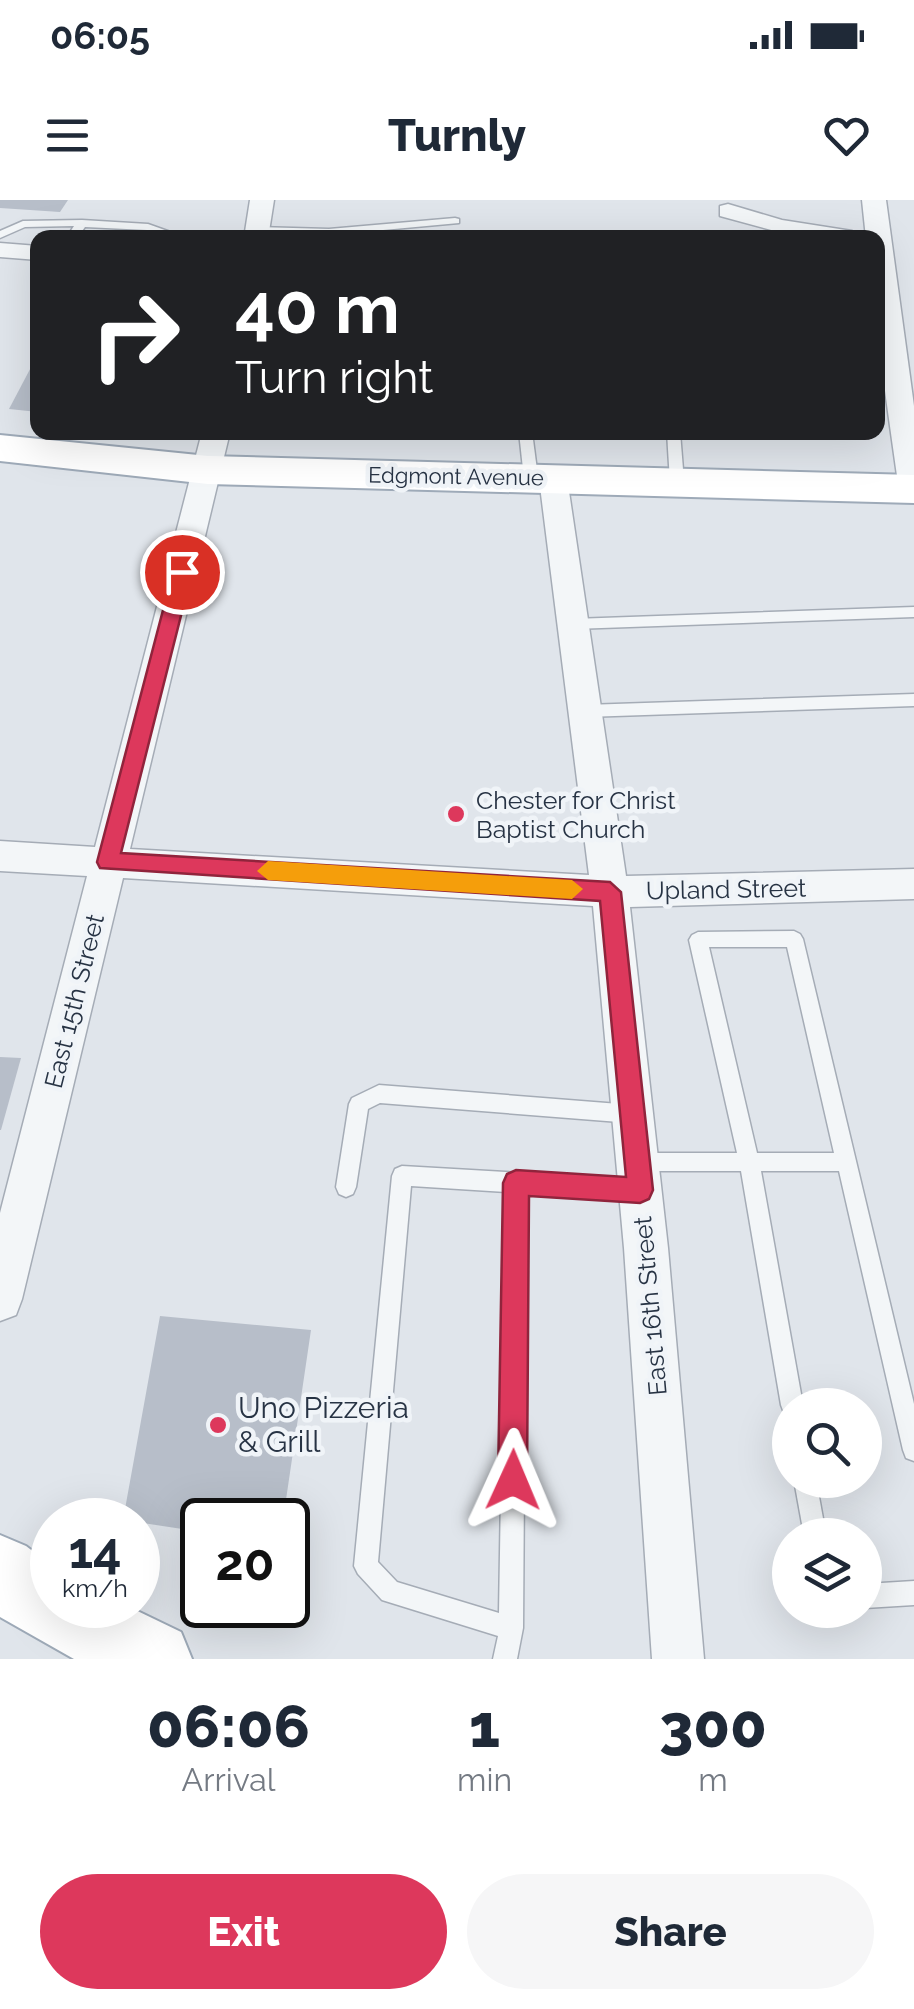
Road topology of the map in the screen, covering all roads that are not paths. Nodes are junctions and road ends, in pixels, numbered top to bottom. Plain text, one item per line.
1 (262, 200) edge
2 (874, 200) edge
3 (728, 211) dead end
4 (455, 221) dead end
5 (82, 222) junction
6 (76, 230) edge
7 (157, 230) edge
8 (257, 230) edge
9 (352, 230) edge
10 (798, 230) edge
11 (878, 230) edge
12 (0, 235) edge
13 (0, 250) edge
14 (30, 252) edge
15 (885, 269) joint
16 (914, 269) edge
17 (903, 362) edge
18 (528, 440) edge
19 (674, 440) edge
20 (0, 448) edge
21 (212, 451) edge
22 (542, 478) junction
23 (677, 482) junction
24 (914, 489) edge
25 (914, 612) edge
26 (573, 624) junction
27 (914, 700) edge
28 (585, 711) junction
29 (0, 856) edge
30 (108, 862) junction
31 (914, 884) edge
32 (610, 892) junction
33 (632, 1114) junction
34 (748, 1162) junction
35 (846, 1162) junction
36 (638, 1176) junction
37 (516, 1183) junction
38 (346, 1187) dead end
39 (0, 1299) edge
40 (789, 1388) edge
41 (914, 1450) edge
42 (0, 1572) edge
43 (914, 1593) edge
44 (882, 1595) edge
45 (511, 1628) junction
46 (154, 1659) edge
47 (505, 1659) edge
48 (678, 1659) edge

1 - 8 street
2 - 11 street
3 - 10 street
4 - 9 lane
5 - 6 lane
5 - 7 lane
5 - 12 lane
13 - 14 street
15 - 16 street
15 - 17 street
17 - 24 street
18 - 22 lane
19 - 23 lane
20 - 21 main road, Edgmont Avenue
21 - 22 main road, Edgmont Avenue
21 - 30 street, East 15th Street
22 - 23 main road, Edgmont Avenue
22 - 26 street, East 16th Street
23 - 24 main road, Edgmont Avenue
25 - 26 lane
26 - 28 street, East 16th Street
27 - 28 lane
28 - 32 street, East 16th Street
29 - 30 street, Upland Street
30 - 32 street, Upland Street
30 - 39 street, East 15th Street
31 - 32 street, Upland Street
32 - 33 street, East 16th Street
33 - 36 street, East 16th Street
33 - 38 lane
34 - 35 lane
34 - 35 lane
34 - 36 lane
34 - 40 lane
35 - 41 lane
36 - 37 lane
36 - 48 street, East 16th Street
37 - 45 lane
37 - 45 lane
42 - 46 main road
43 - 44 lane
45 - 47 lane

